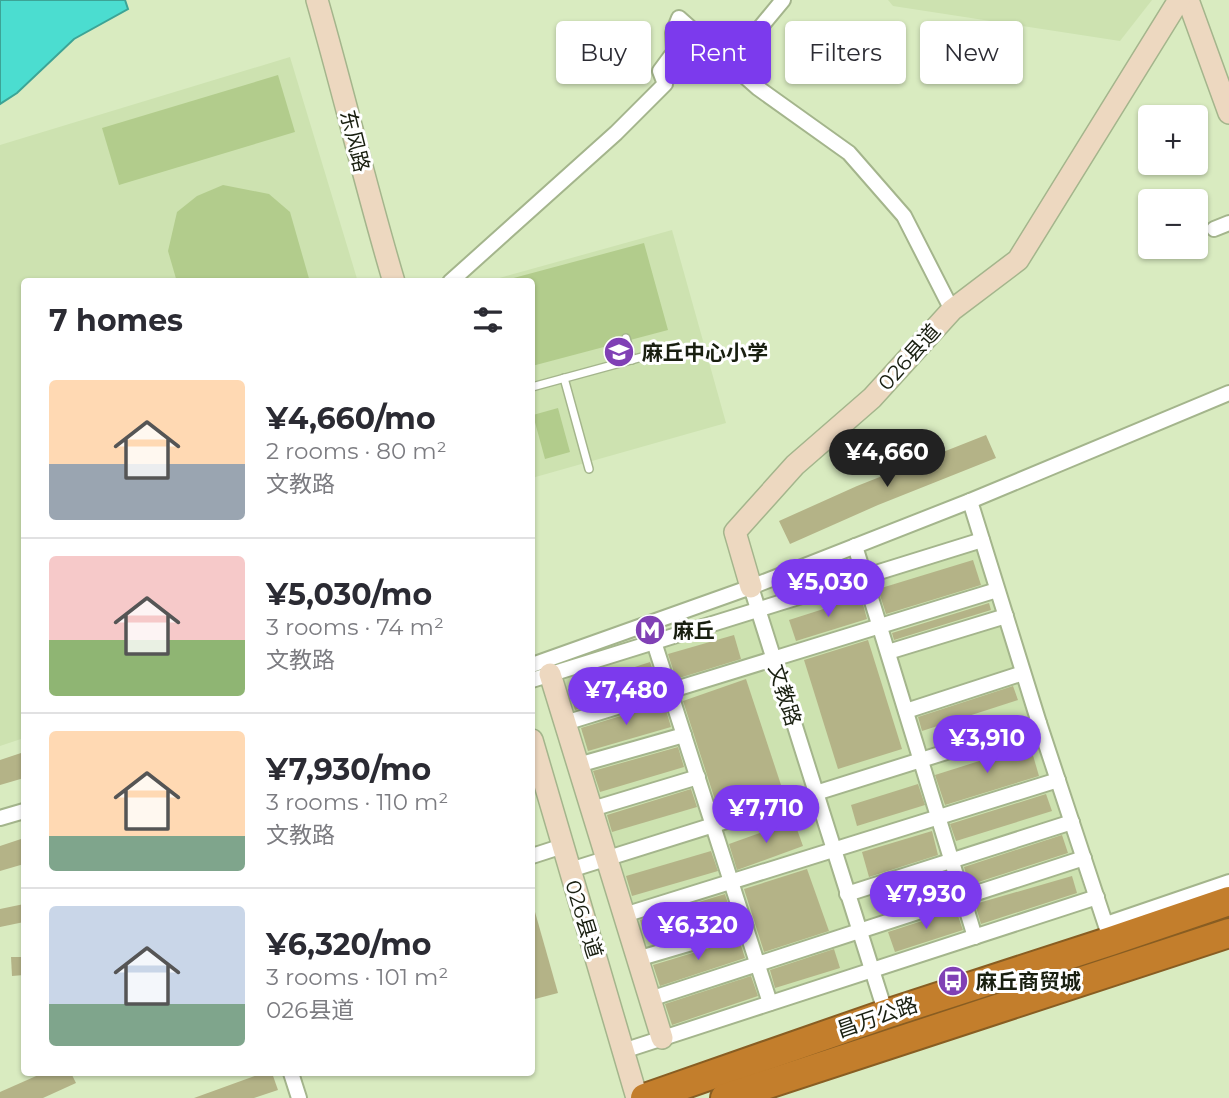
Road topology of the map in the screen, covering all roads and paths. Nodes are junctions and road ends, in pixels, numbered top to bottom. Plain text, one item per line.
1 (317, 0) edge
2 (783, 0) edge
3 (1179, 0) edge
4 (1188, 0) edge
5 (766, 21) edge
6 (665, 64) edge
7 (665, 84) edge
8 (665, 84) edge
9 (752, 84) edge
10 (1229, 113) edge
11 (1229, 223) edge
12 (1214, 229) dead end
13 (393, 278) edge
14 (454, 278) edge
15 (952, 310) junction
16 (626, 338) dead end
17 (664, 352) dead end
18 (632, 360) junction
19 (564, 379) junction
20 (535, 386) edge
21 (1229, 393) edge
22 (589, 469) dead end
23 (970, 501) junction
24 (982, 540) junction
25 (855, 546) junction
26 (865, 577) junction
27 (751, 587) junction
28 (998, 590) junction
29 (758, 610) junction
30 (1006, 616) junction
31 (880, 626) junction
32 (654, 642) junction
33 (888, 652) junction
34 (774, 659) junction
35 (538, 673) edge
36 (1023, 673) junction
37 (670, 691) junction
38 (906, 711) junction
39 (565, 723) junction
40 (1039, 723) junction
41 (684, 735) junction
42 (535, 750) edge
43 (921, 761) junction
44 (578, 765) junction
45 (698, 777) junction
46 (1058, 780) junction
47 (816, 794) junction
48 (592, 809) junction
49 (21, 812) edge
50 (939, 817) junction
51 (0, 818) edge
52 (1072, 822) junction
53 (713, 826) junction
54 (563, 846) junction
55 (833, 849) junction
56 (535, 855) edge
57 (1084, 858) junction
58 (607, 859) junction
59 (952, 860) junction
60 (569, 870) junction
61 (731, 881) junction
62 (1229, 882) edge
63 (848, 894) junction
64 (963, 897) junction
65 (1097, 897) junction
66 (1229, 901) edge
67 (624, 915) junction
68 (746, 927) junction
69 (859, 931) junction
70 (1109, 933) junction
71 (1229, 933) edge
72 (975, 937) junction
73 (638, 959) junction
74 (758, 964) junction
75 (872, 970) junction
76 (650, 999) junction
77 (770, 1003) junction
78 (886, 1014) junction
79 (662, 1038) junction
80 (624, 1051) junction
81 (292, 1076) edge
82 (299, 1098) edge
83 (638, 1098) edge
84 (645, 1098) edge
85 (725, 1098) edge

1 - 13 street, 东风路
2 - 5 street
3 - 15 street, 026县道
4 - 10 street
6 - 7 street
8 - 14 street
9 - 15 street
11 - 12 street
15 - 27 street, 026县道
16 - 18 lane
17 - 18 lane
18 - 19 lane
19 - 20 lane
19 - 22 lane
21 - 23 street
23 - 24 street
23 - 25 street
24 - 26 street
24 - 28 street
25 - 26 street
25 - 27 street
26 - 29 street
26 - 31 street
27 - 29 street, 文教路
27 - 35 street
28 - 30 street
28 - 31 street
29 - 32 street
29 - 34 street, 文教路
30 - 33 street
30 - 36 street
31 - 33 street
31 - 34 street
32 - 35 street
32 - 37 street
33 - 38 street
34 - 37 street
34 - 47 street, 文教路
35 - 39 street
36 - 38 street
36 - 40 street
37 - 39 street
37 - 41 street
38 - 43 street
39 - 44 street
40 - 43 street
40 - 46 street
41 - 44 street
41 - 45 street
42 - 54 street, 026县道
43 - 47 street
43 - 50 street
44 - 48 street
45 - 48 street
45 - 53 street
46 - 50 street
46 - 52 street
47 - 53 street
47 - 55 street, 文教路
48 - 58 street
49 - 51 street
50 - 55 street
50 - 59 street
52 - 57 street
52 - 59 street
53 - 58 street
53 - 61 street
54 - 56 street
54 - 60 street, 026县道
55 - 61 street
55 - 63 street, 文教路
57 - 64 street
57 - 65 street
58 - 60 street
58 - 67 street
59 - 63 street
59 - 64 street
60 - 80 street, 026县道
61 - 67 street
61 - 68 street
62 - 70 street
63 - 69 street, 文教路
64 - 69 street
64 - 72 street
65 - 70 street
65 - 72 street
66 - 70 highway, 昌万公路
67 - 73 street
68 - 73 street
68 - 74 street
69 - 74 street
69 - 75 street, 文教路
70 - 78 highway, 昌万公路
71 - 85 highway, 昌万公路
72 - 75 street
73 - 76 street
74 - 76 street
74 - 77 street
75 - 77 street
75 - 78 street, 文教路
76 - 79 street
77 - 79 street
78 - 84 highway, 昌万公路
79 - 80 street
80 - 83 street, 026县道
81 - 82 street

